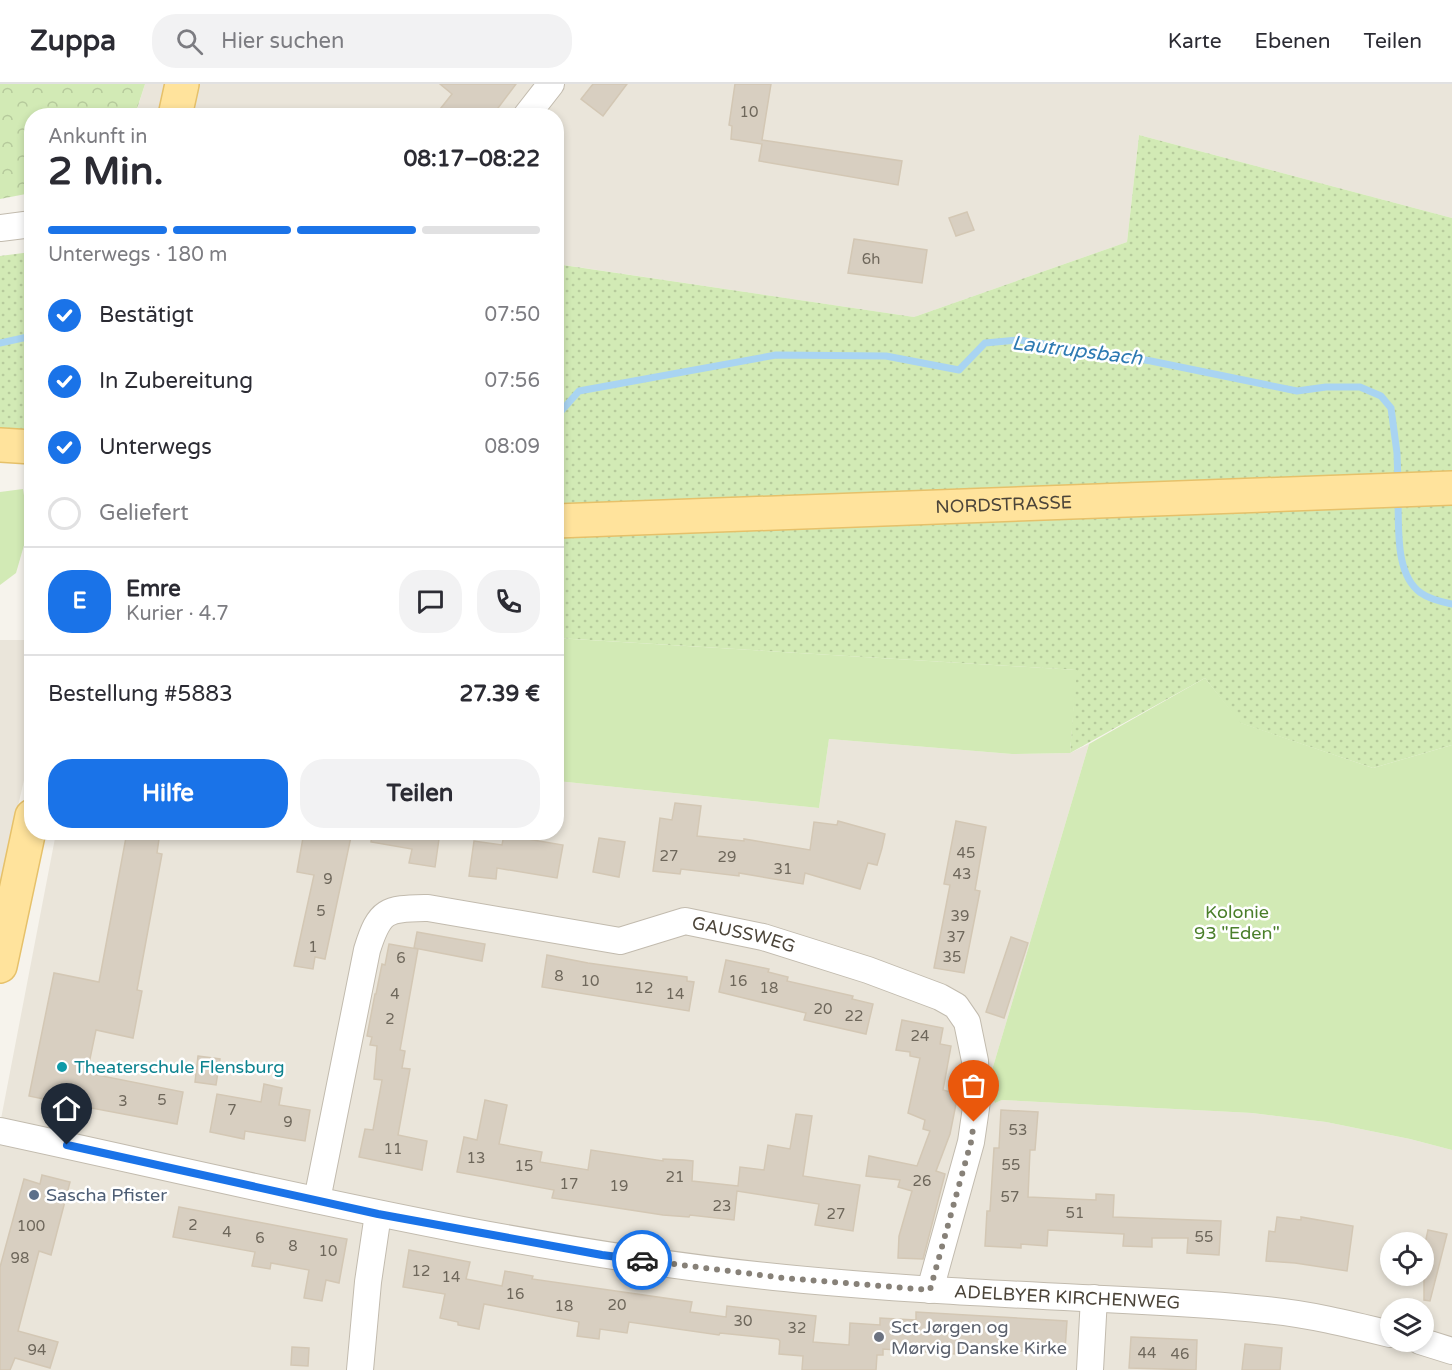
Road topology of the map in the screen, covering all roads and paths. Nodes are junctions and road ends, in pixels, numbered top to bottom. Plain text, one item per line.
1 (182, 84) edge
2 (551, 84) edge
3 (177, 108) edge
4 (532, 108) edge
5 (24, 225) edge
6 (0, 228) edge
7 (0, 445) edge
8 (24, 446) edge
9 (1452, 488) edge
10 (564, 521) edge
11 (27, 840) edge
12 (0, 966) edge
13 (0, 1131) edge
14 (317, 1200) junction
15 (378, 1214) junction
16 (930, 1290) junction
17 (1095, 1298) junction
18 (1380, 1332) edge
19 (1434, 1345) edge
20 (1452, 1351) edge
21 (360, 1370) edge
22 (1090, 1370) edge

1 - 3 main road
2 - 4 street
5 - 6 street
7 - 8 main road
9 - 10 main road, NORDSTRASSE
11 - 12 main road
13 - 14 street, ADELBYER KIRCHENWEG
14 - 15 street, ADELBYER KIRCHENWEG
14 - 16 street, GAUSSWEG
15 - 16 street, ADELBYER KIRCHENWEG
15 - 21 street
16 - 17 street, ADELBYER KIRCHENWEG
17 - 18 street, ADELBYER KIRCHENWEG
17 - 22 street
19 - 20 street

